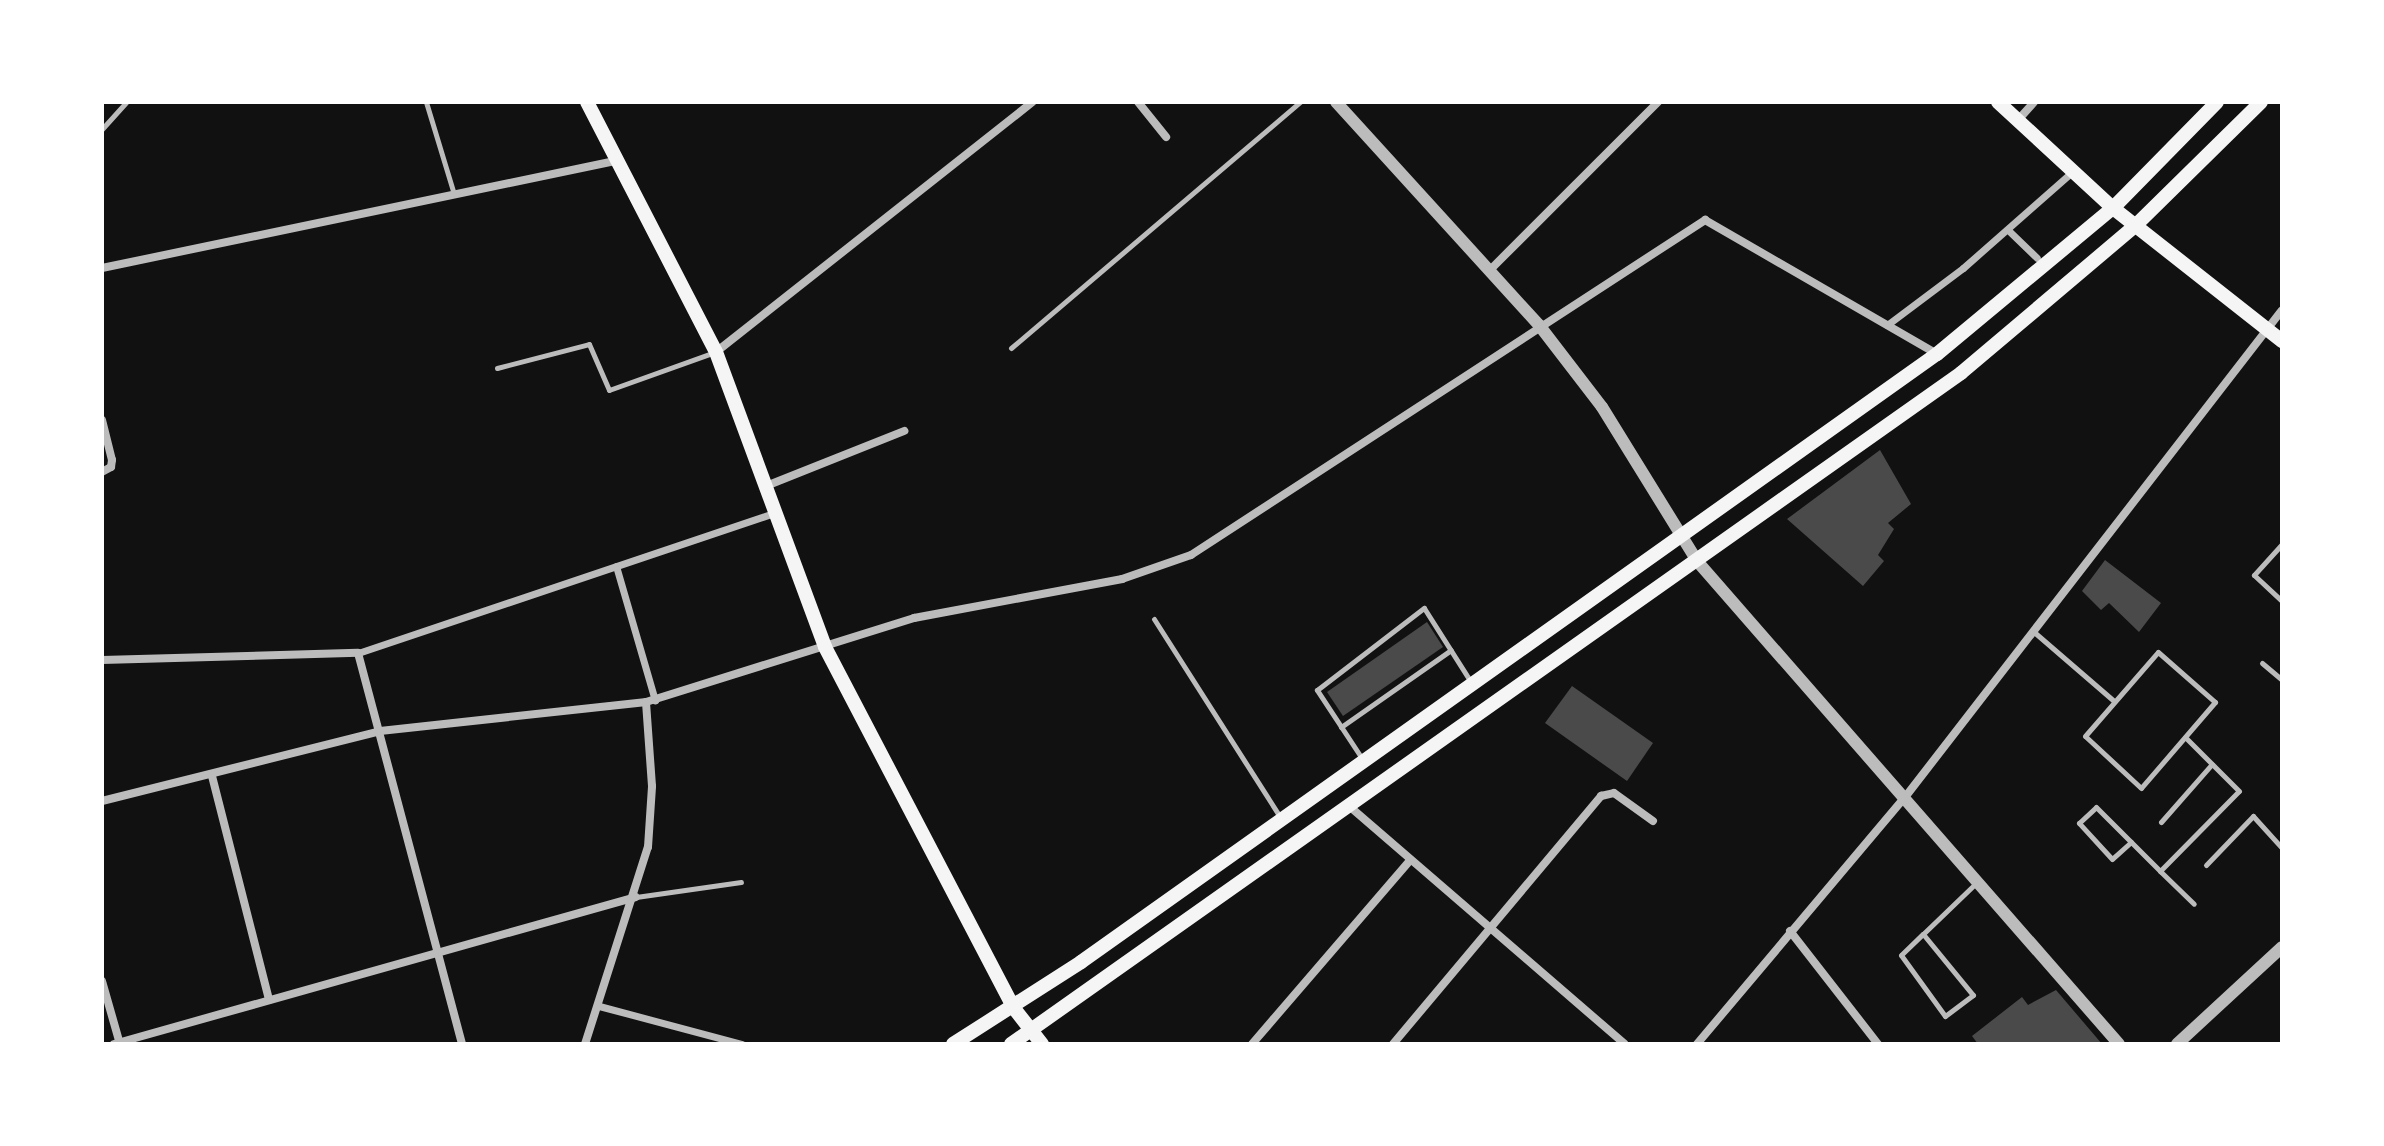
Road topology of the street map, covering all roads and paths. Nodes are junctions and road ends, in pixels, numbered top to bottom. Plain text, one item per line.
1 (126, 102) edge
2 (426, 102) edge
3 (587, 102) edge
4 (1032, 102) edge
5 (1138, 102) edge
6 (1300, 102) edge
7 (1336, 102) edge
8 (1658, 102) edge
9 (1998, 102) edge
10 (2034, 102) edge
11 (2217, 102) edge
12 (2261, 102) edge
13 (2017, 121) junction
14 (102, 129) edge
15 (1166, 137) dead end
16 (615, 161) junction
17 (2073, 171) junction
18 (454, 194) junction
19 (2113, 208) junction
20 (2136, 225) junction
21 (2008, 230) junction
22 (2037, 258) dead end
23 (102, 268) edge
24 (1489, 271) junction
25 (2282, 310) edge
26 (1539, 325) junction
27 (1887, 325) junction
28 (2268, 328) junction
29 (2282, 341) edge
30 (1011, 348) dead end
31 (716, 352) junction
32 (1937, 354) junction
33 (497, 368) dead end
34 (102, 420) edge
35 (904, 431) dead end
36 (102, 472) edge
37 (766, 486) junction
38 (775, 513) junction
39 (1682, 540) junction
40 (2282, 544) edge
41 (1697, 561) junction
42 (616, 566) junction
43 (2282, 601) edge
44 (1154, 619) dead end
45 (2033, 631) junction
46 (825, 647) junction
47 (1451, 650) junction
48 (358, 653) junction
49 (102, 660) edge
50 (2262, 663) dead end
51 (2282, 680) edge
52 (1474, 686) junction
53 (650, 701) junction
54 (2114, 701) junction
55 (1341, 727) junction
56 (380, 731) junction
57 (2185, 737) junction
58 (1364, 761) junction
59 (2212, 764) junction
60 (212, 776) junction
61 (1906, 796) junction
62 (102, 801) edge
63 (1349, 806) junction
64 (1282, 819) junction
65 (1653, 821) dead end
66 (2161, 822) dead end
67 (2131, 842) junction
68 (2282, 848) edge
69 (1410, 860) junction
70 (2206, 865) dead end
71 (2160, 871) junction
72 (1979, 881) junction
73 (741, 882) dead end
74 (636, 897) junction
75 (2194, 904) dead end
76 (1491, 927) junction
77 (1790, 931) junction
78 (1923, 934) junction
79 (2282, 947) edge
80 (437, 953) junction
81 (102, 981) edge
82 (269, 1000) junction
83 (599, 1006) junction
84 (1013, 1007) junction
85 (1030, 1033) junction
86 (118, 1043) edge
87 (462, 1044) edge
88 (585, 1044) edge
89 (742, 1044) edge
90 (953, 1044) edge
91 (1011, 1044) edge
92 (1042, 1044) edge
93 (1252, 1044) edge
94 (1393, 1044) edge
95 (1625, 1044) edge
96 (1697, 1044) edge
97 (1878, 1044) edge
98 (2119, 1044) edge
99 (2177, 1044) edge

1 - 14 lane
2 - 18 lane
3 - 16 main road
4 - 31 street
5 - 15 street
6 - 30 lane
7 - 24 street
8 - 24 street
9 - 13 main road
10 - 13 street
11 - 19 main road
12 - 20 main road
13 - 17 main road
16 - 18 street
16 - 31 main road
17 - 19 main road
17 - 21 street
18 - 23 street
19 - 20 main road
19 - 32 main road
20 - 28 main road
20 - 41 main road
21 - 22 street
21 - 27 street
24 - 26 street
25 - 28 street
26 - 27 street
26 - 39 street
26 - 46 street
27 - 32 street
28 - 29 main road
28 - 45 street
31 - 33 lane
31 - 37 main road
32 - 39 main road
34 - 36 street
35 - 37 street
37 - 38 main road
38 - 42 street
38 - 46 main road
39 - 41 street
39 - 52 main road
40 - 43 lane
41 - 61 street
41 - 63 main road
42 - 48 street
42 - 53 street
44 - 64 lane
45 - 54 lane
45 - 61 street
46 - 53 street
46 - 84 main road
47 - 52 lane
47 - 55 lane
47 - 55 lane
48 - 49 street
48 - 56 street
50 - 51 lane
52 - 58 main road
53 - 56 street
53 - 74 street
54 - 57 lane
54 - 57 lane
55 - 58 lane
56 - 60 street
56 - 80 street
57 - 59 lane
58 - 64 main road
59 - 66 lane
59 - 71 lane
60 - 62 street
60 - 82 street
61 - 72 street
61 - 77 street
63 - 69 street
63 - 85 main road
64 - 84 main road
65 - 76 street
67 - 67 lane
67 - 71 lane
68 - 70 lane
69 - 76 street
69 - 93 street
71 - 75 lane
72 - 78 lane
72 - 98 street
73 - 74 lane
74 - 80 street
74 - 83 street
76 - 94 street
76 - 95 street
77 - 96 street
77 - 97 street
78 - 78 lane
79 - 99 street
80 - 82 street
80 - 87 street
81 - 86 street
82 - 86 street
83 - 88 street
83 - 89 street
84 - 85 main road
84 - 90 main road
85 - 91 main road
85 - 92 main road

